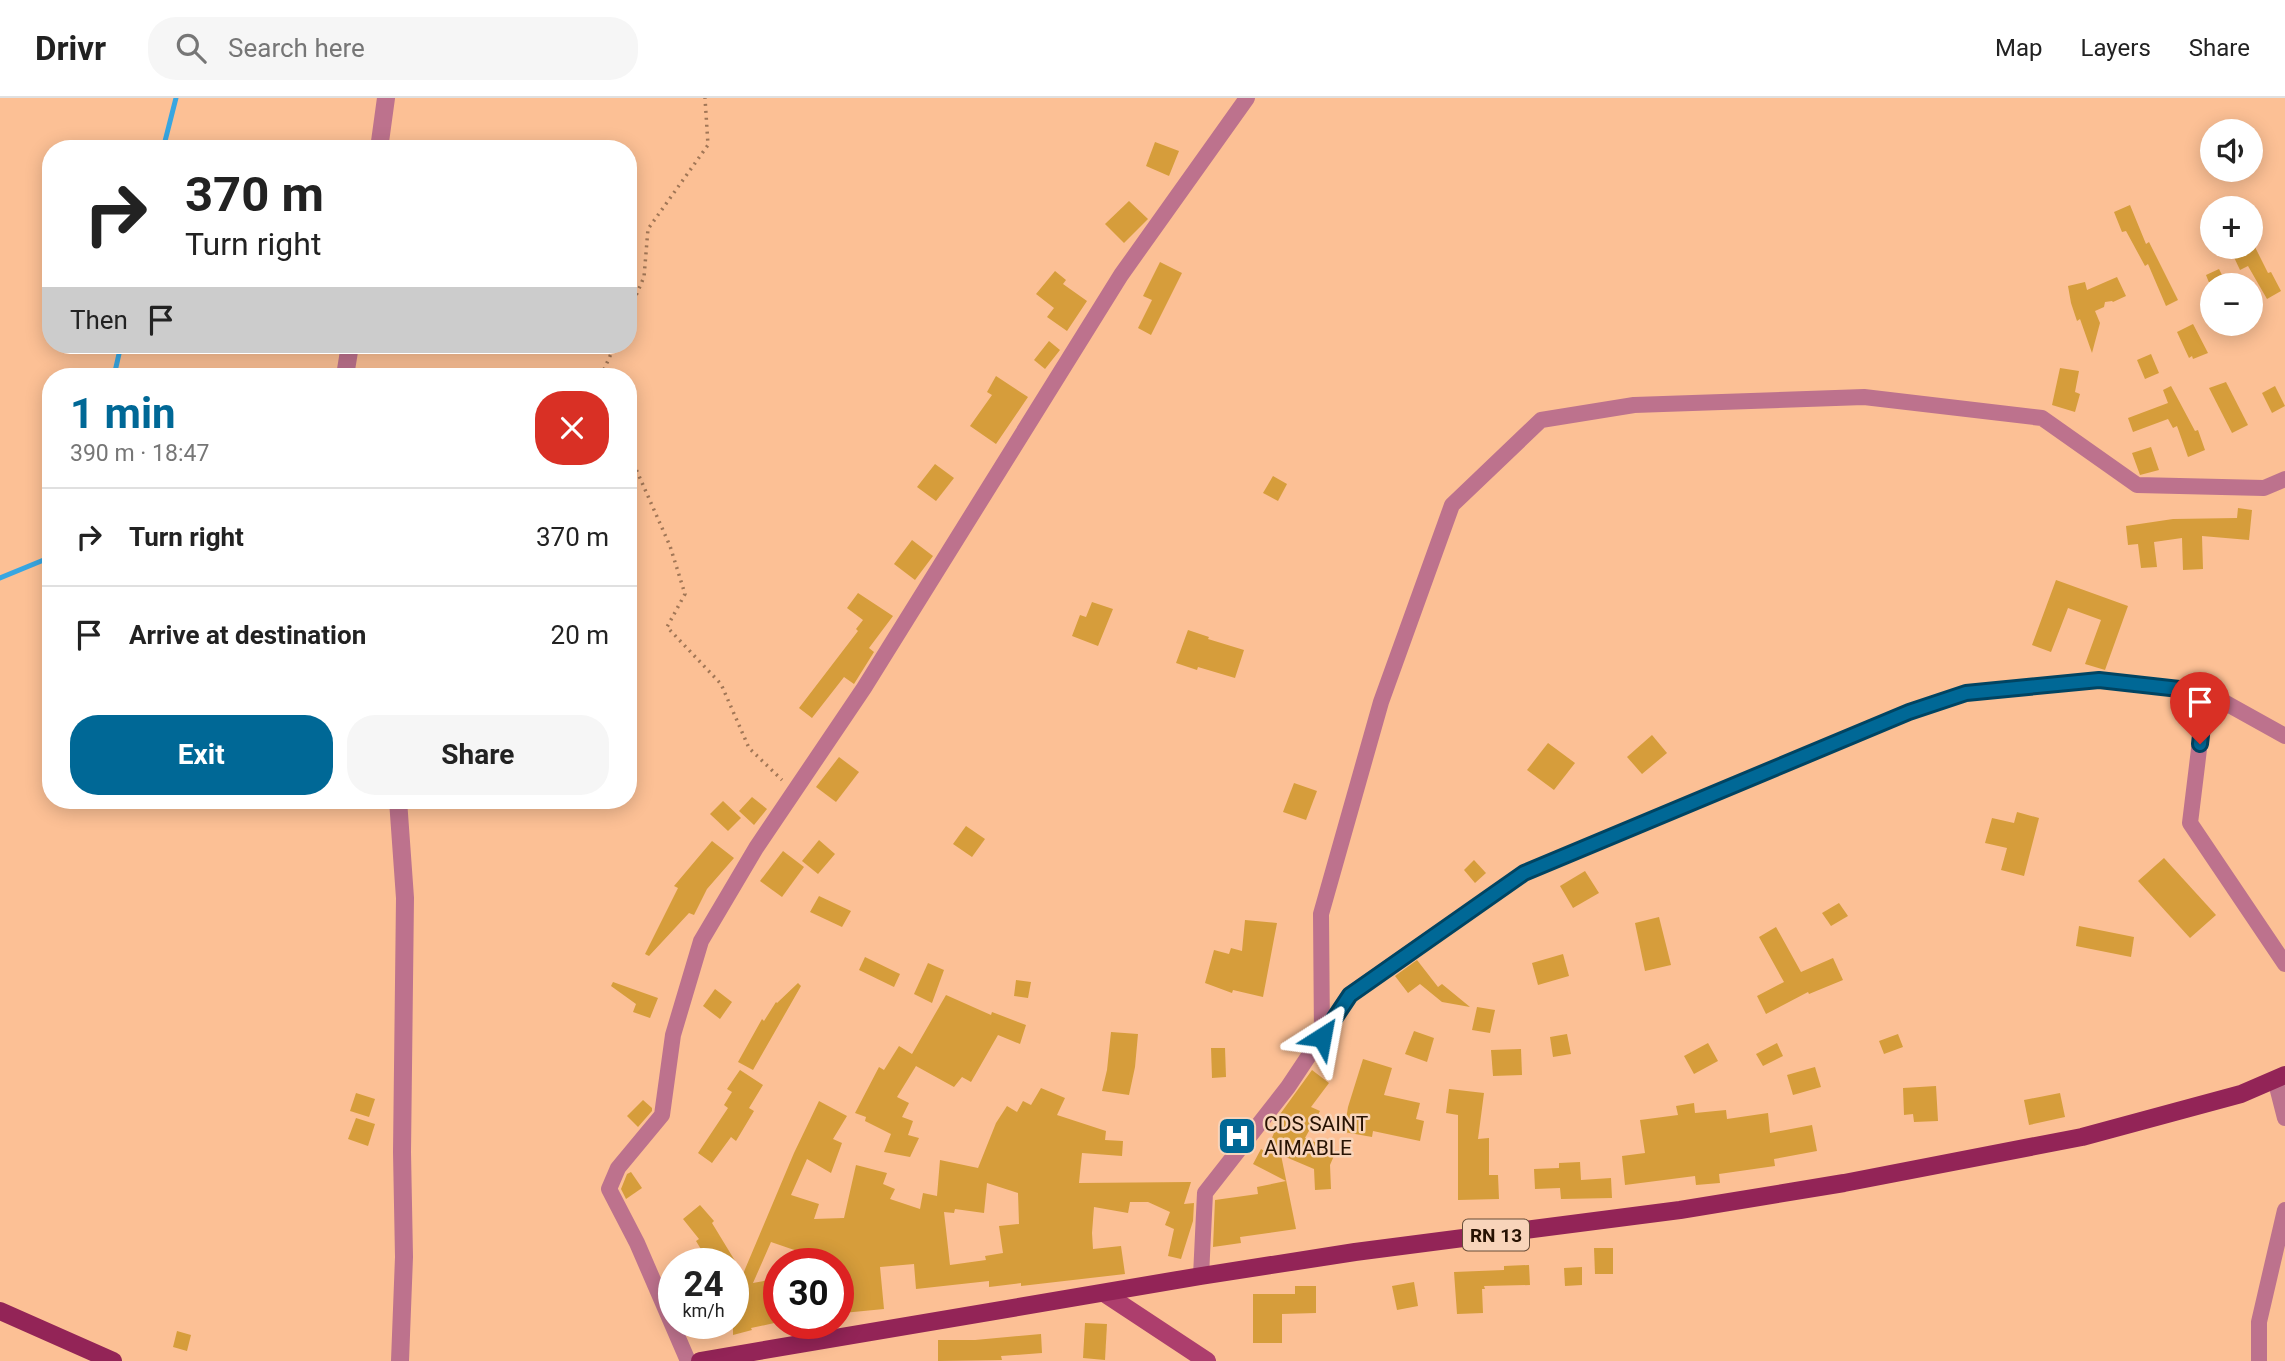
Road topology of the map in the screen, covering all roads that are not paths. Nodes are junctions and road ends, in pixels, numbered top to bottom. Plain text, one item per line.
1 (386, 98) edge
2 (1247, 98) edge
3 (380, 140) edge
4 (2285, 479) edge
5 (2206, 692) junction
6 (2285, 736) edge
7 (399, 809) edge
8 (2285, 964) edge
9 (1322, 1037) junction
10 (2280, 1077) edge
11 (2285, 1118) edge
12 (2285, 1210) edge
13 (1202, 1276) junction
14 (1104, 1293) junction
15 (0, 1311) edge
16 (113, 1361) edge
17 (400, 1361) edge
18 (688, 1361) edge
19 (700, 1361) edge
20 (1207, 1361) edge
21 (2259, 1361) edge

1 - 3 street
2 - 18 street
4 - 9 street
5 - 6 street
5 - 8 street
5 - 9 street
7 - 17 street
9 - 13 street
10 - 11 street
10 - 13 main road, RN 13
12 - 21 street
13 - 14 main road, RN 13
14 - 19 main road, RN 13
14 - 20 main road
15 - 16 main road

